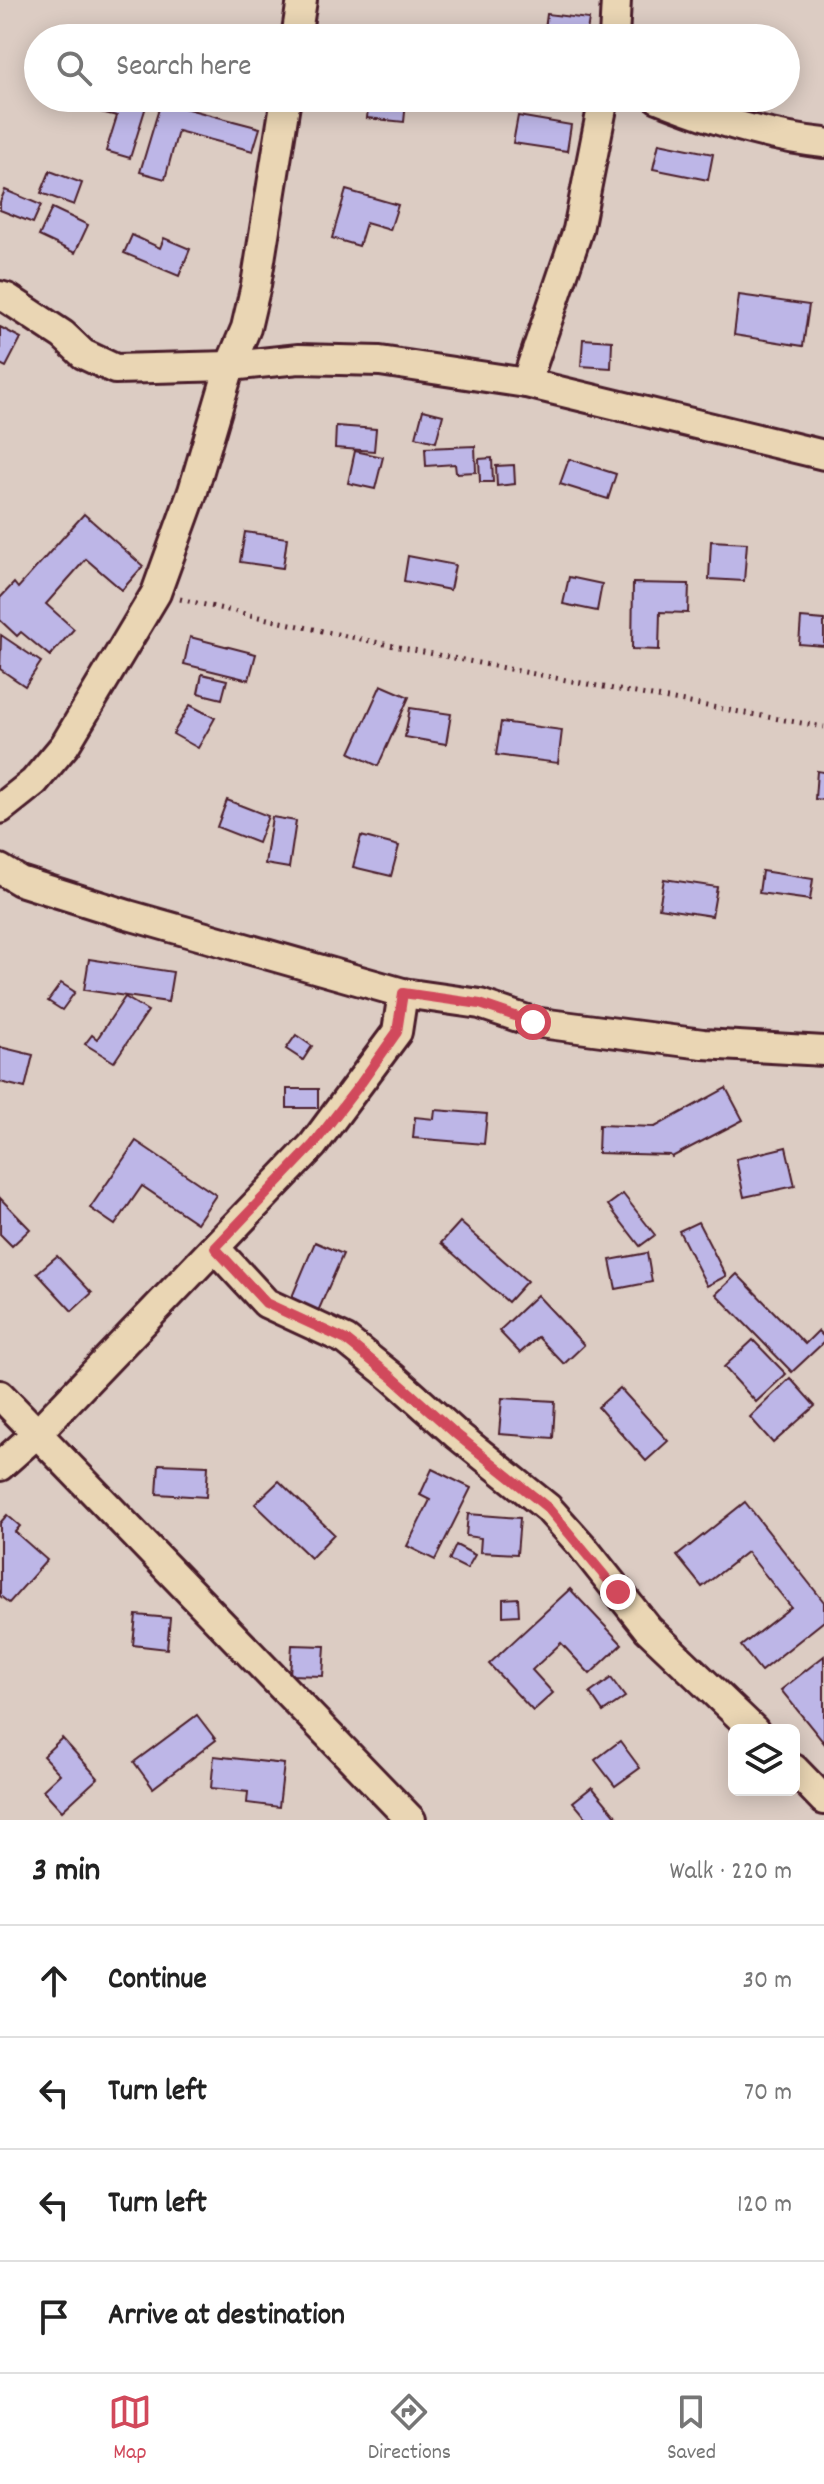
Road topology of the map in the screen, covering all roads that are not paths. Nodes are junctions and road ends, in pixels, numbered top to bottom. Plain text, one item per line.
1 (302, 0) edge
2 (616, 0) edge
3 (298, 24) edge
4 (615, 24) edge
5 (284, 112) edge
6 (601, 112) edge
7 (696, 112) edge
8 (824, 143) edge
9 (0, 296) edge
10 (230, 366) junction
11 (526, 383) junction
12 (824, 455) edge
13 (0, 809) edge
14 (0, 869) edge
15 (403, 993) junction
16 (824, 1051) edge
17 (215, 1248) junction
18 (0, 1395) edge
19 (36, 1434) junction
20 (0, 1466) edge
21 (748, 1724) edge
22 (800, 1775) edge
23 (824, 1800) edge
24 (411, 1820) edge

1 - 3 street
2 - 4 street
5 - 10 street
6 - 11 street
7 - 8 street
9 - 10 street
10 - 11 street
10 - 13 street
11 - 12 street
14 - 15 street
15 - 16 street
15 - 17 street
17 - 19 street
17 - 21 street
18 - 19 street
19 - 20 street
19 - 24 street
22 - 23 street

